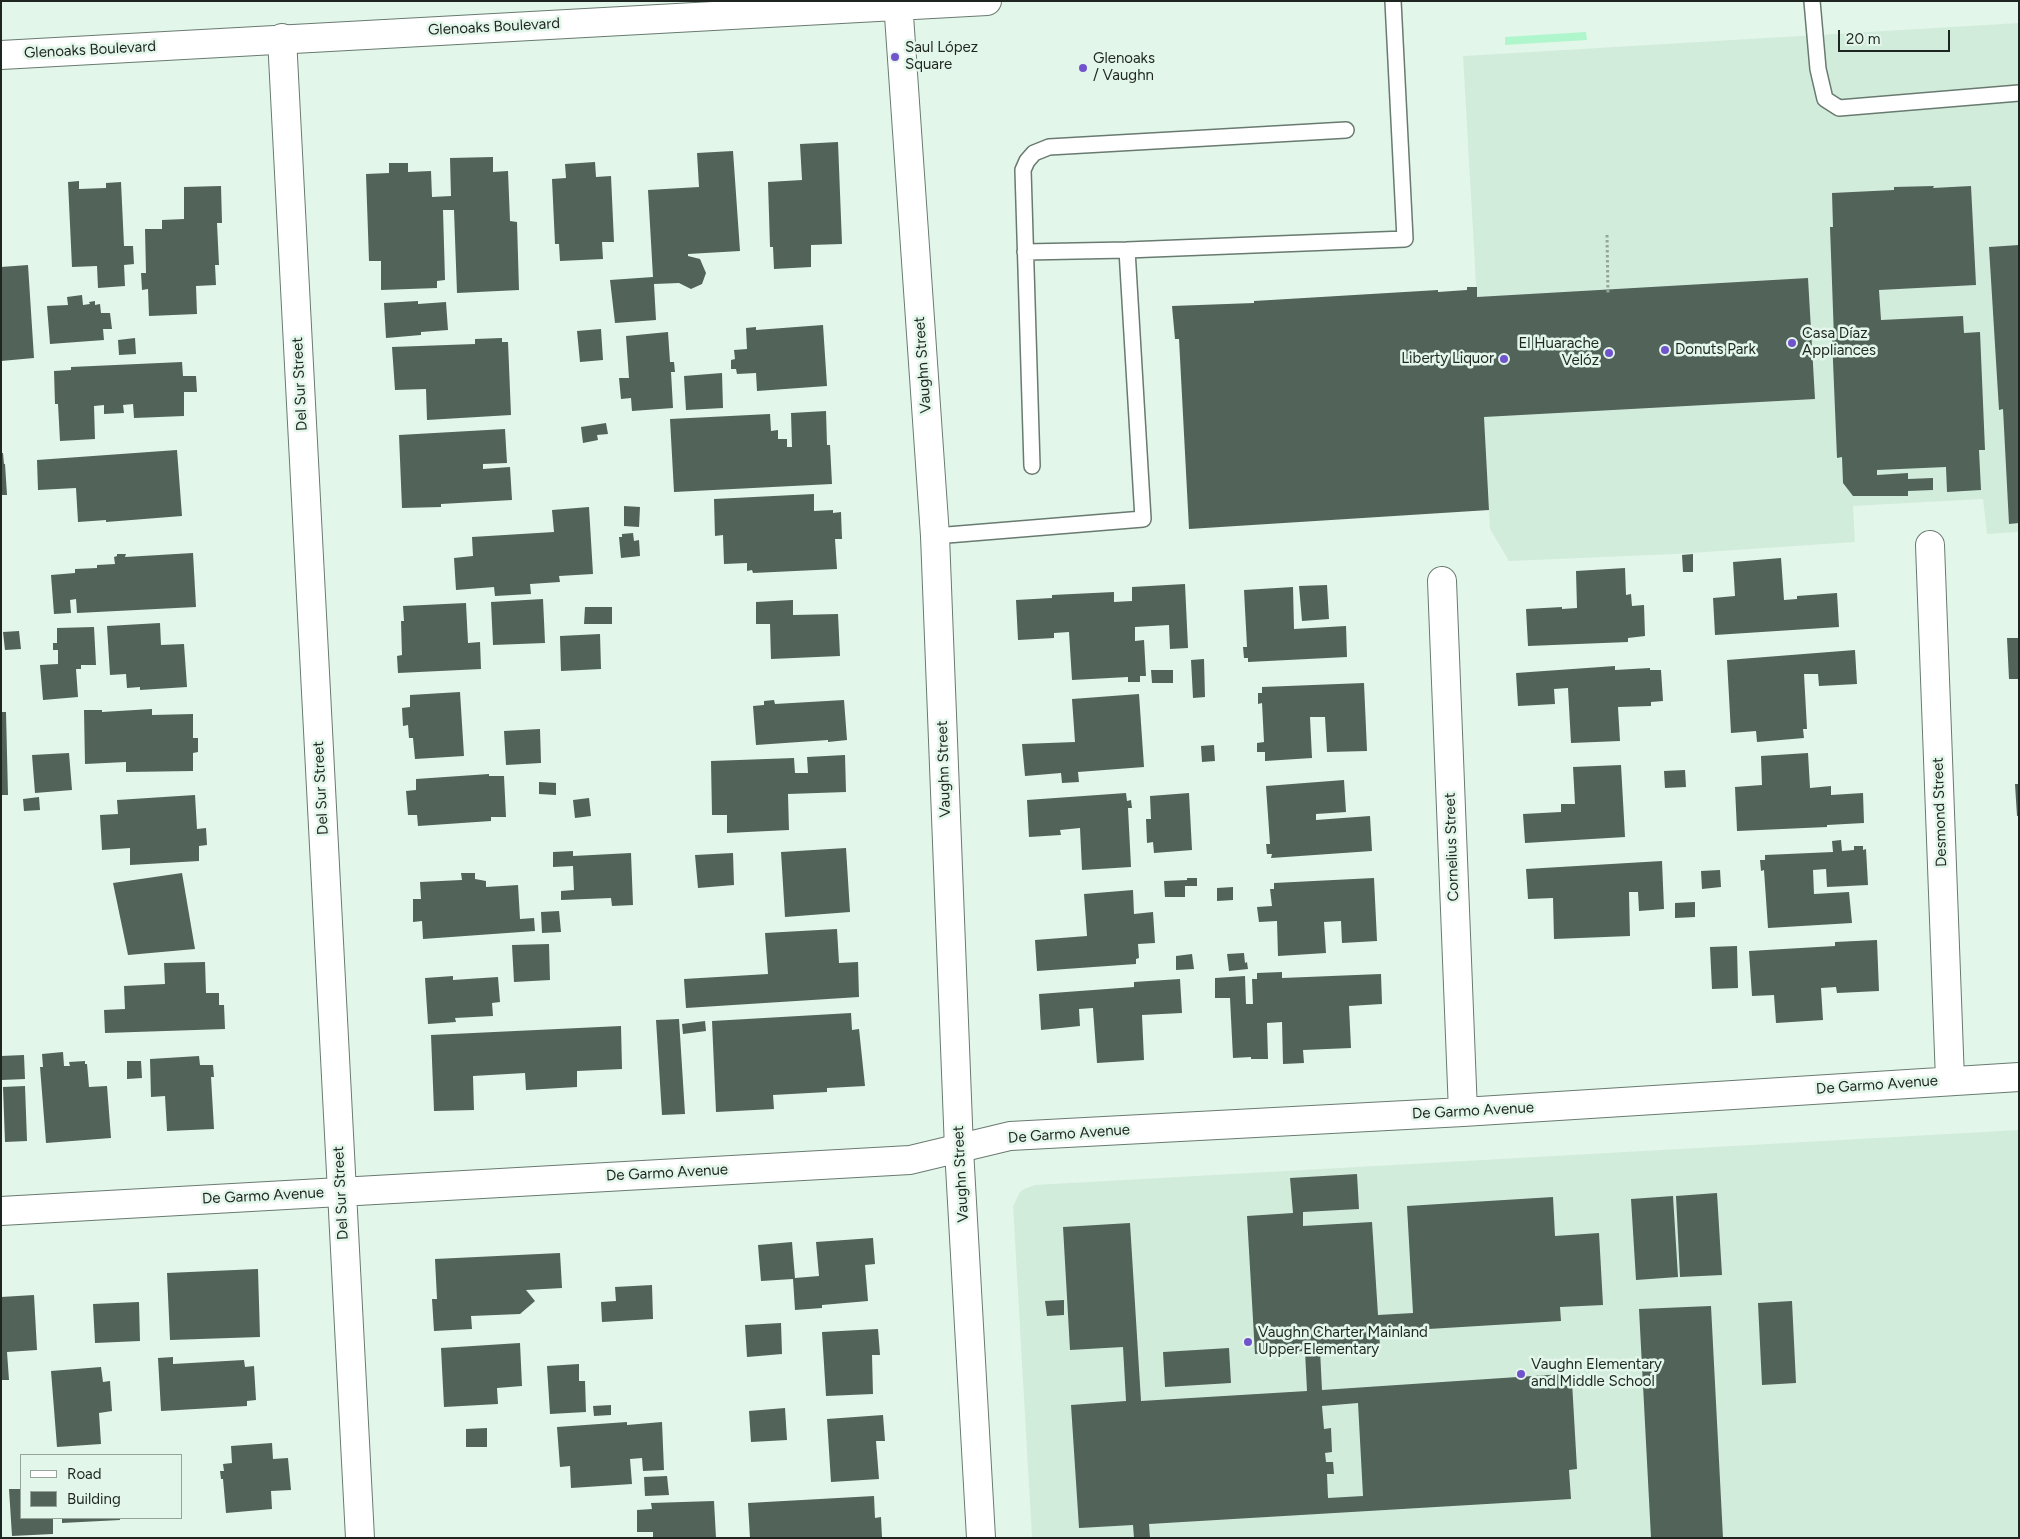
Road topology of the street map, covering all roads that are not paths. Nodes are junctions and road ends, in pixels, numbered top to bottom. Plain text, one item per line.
1 (987, 1) edge
2 (1392, 1) edge
3 (1812, 1) edge
4 (898, 4) edge
5 (282, 38) junction
6 (1, 55) edge
7 (2019, 92) edge
8 (1346, 130) dead end
9 (1127, 250) junction
10 (1025, 252) junction
11 (1032, 466) dead end
12 (935, 536) junction
13 (1930, 544) dead end
14 (1442, 581) dead end
15 (2019, 1076) edge
16 (1950, 1080) junction
17 (1463, 1112) junction
18 (959, 1149) junction
19 (341, 1192) junction
20 (1, 1211) edge
21 (360, 1538) edge
22 (981, 1538) edge

1 - 4 street, Glenoaks Boulevard
2 - 9 lane
3 - 7 lane
4 - 5 street, Glenoaks Boulevard
4 - 12 street, Vaughn Street
5 - 6 street, Glenoaks Boulevard
5 - 19 street, Del Sur Street
8 - 10 lane
9 - 10 lane
9 - 12 lane
10 - 11 lane
12 - 18 street, Vaughn Street
13 - 16 street, Desmond Street
14 - 17 street, Cornelius Street
15 - 16 street, De Garmo Avenue
16 - 17 street, De Garmo Avenue
17 - 18 street, De Garmo Avenue
18 - 19 street, De Garmo Avenue
18 - 22 street, Vaughn Street
19 - 20 street, De Garmo Avenue
19 - 21 street, Del Sur Street

